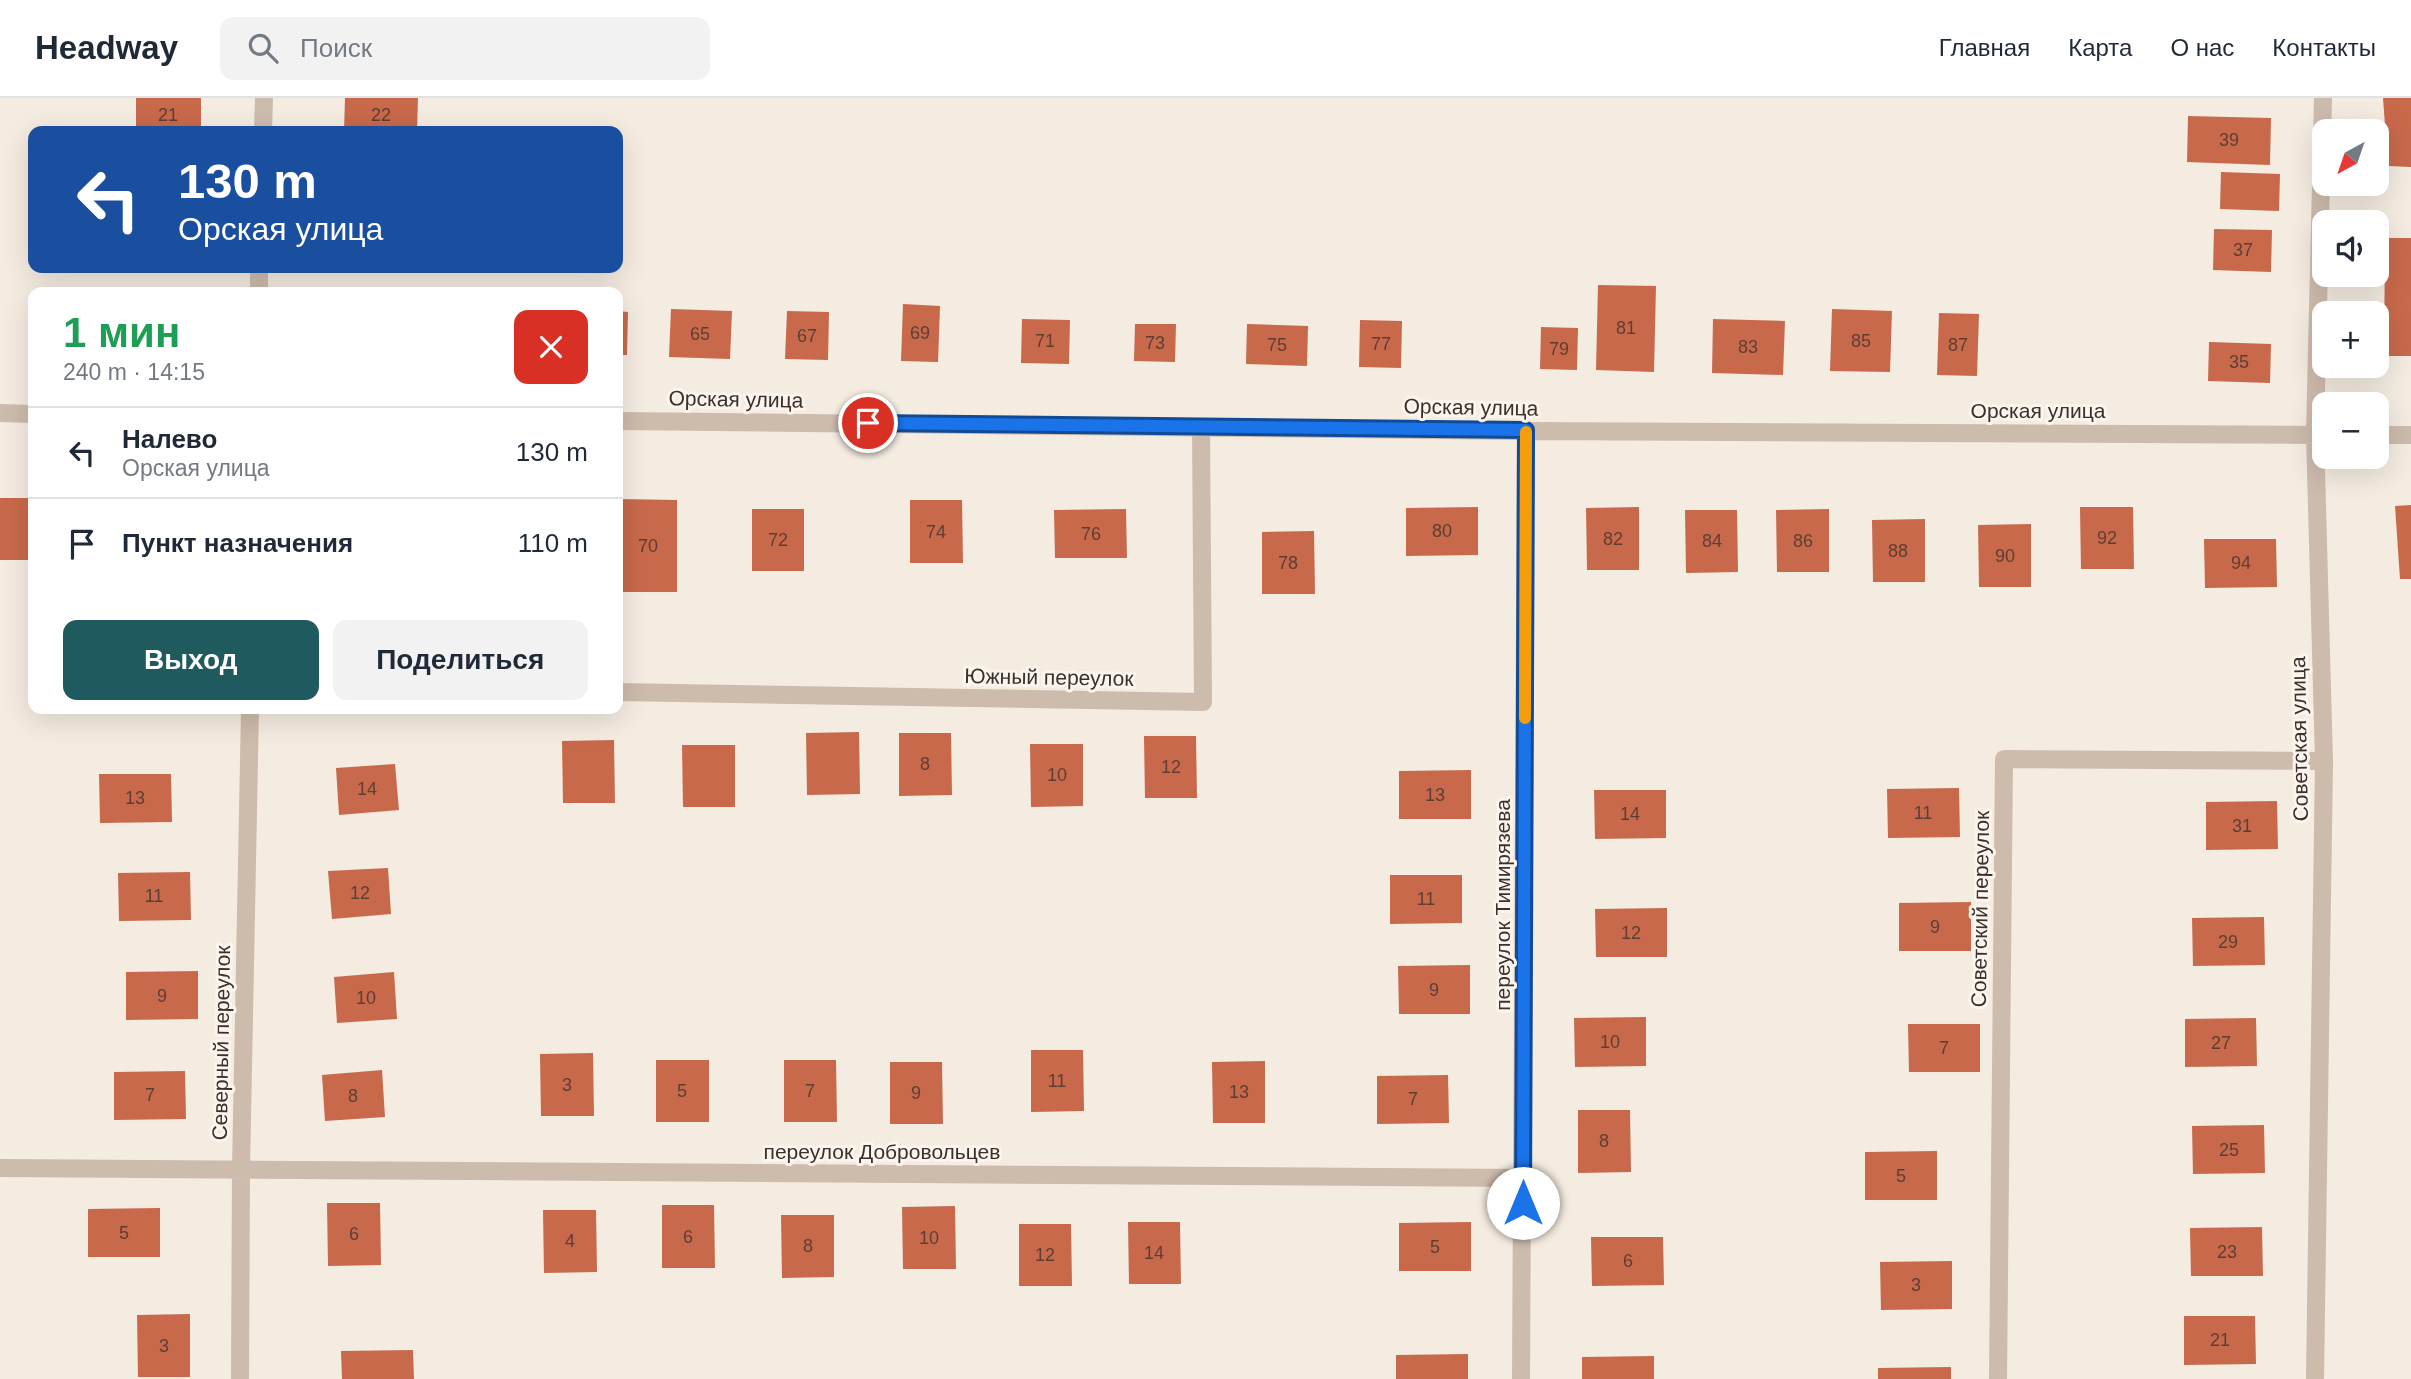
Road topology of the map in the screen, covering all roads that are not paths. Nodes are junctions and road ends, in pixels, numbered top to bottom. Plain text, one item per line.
1 (264, 98) edge
2 (2323, 98) edge
3 (263, 126) edge
4 (2320, 392) edge
5 (0, 413) edge
6 (28, 414) edge
7 (623, 421) edge
8 (1201, 427) junction
9 (1526, 430) junction
10 (2312, 434) edge
11 (2389, 435) edge
12 (2411, 435) edge
13 (2320, 469) edge
14 (623, 692) edge
15 (250, 714) edge
16 (2324, 761) junction
17 (0, 1168) edge
18 (241, 1170) junction
19 (1523, 1178) junction
20 (240, 1379) edge
21 (1521, 1379) edge
22 (1998, 1379) edge
23 (2315, 1379) edge

1 - 3 street
2 - 4 street, Советская улица
5 - 6 street
7 - 8 street, Орская улица
8 - 9 street, Орская улица
8 - 14 street, Южный переулок
9 - 10 street, Орская улица
9 - 19 street, переулок Тимирязева
11 - 12 street
13 - 16 street, Советская улица
15 - 18 street, Северный переулок
16 - 22 street, Советский переулок
16 - 23 street, Советская улица
17 - 18 street, переулок Добровольцев
18 - 19 street, переулок Добровольцев
18 - 20 street, Северный переулок
19 - 21 street, переулок Тимирязева

